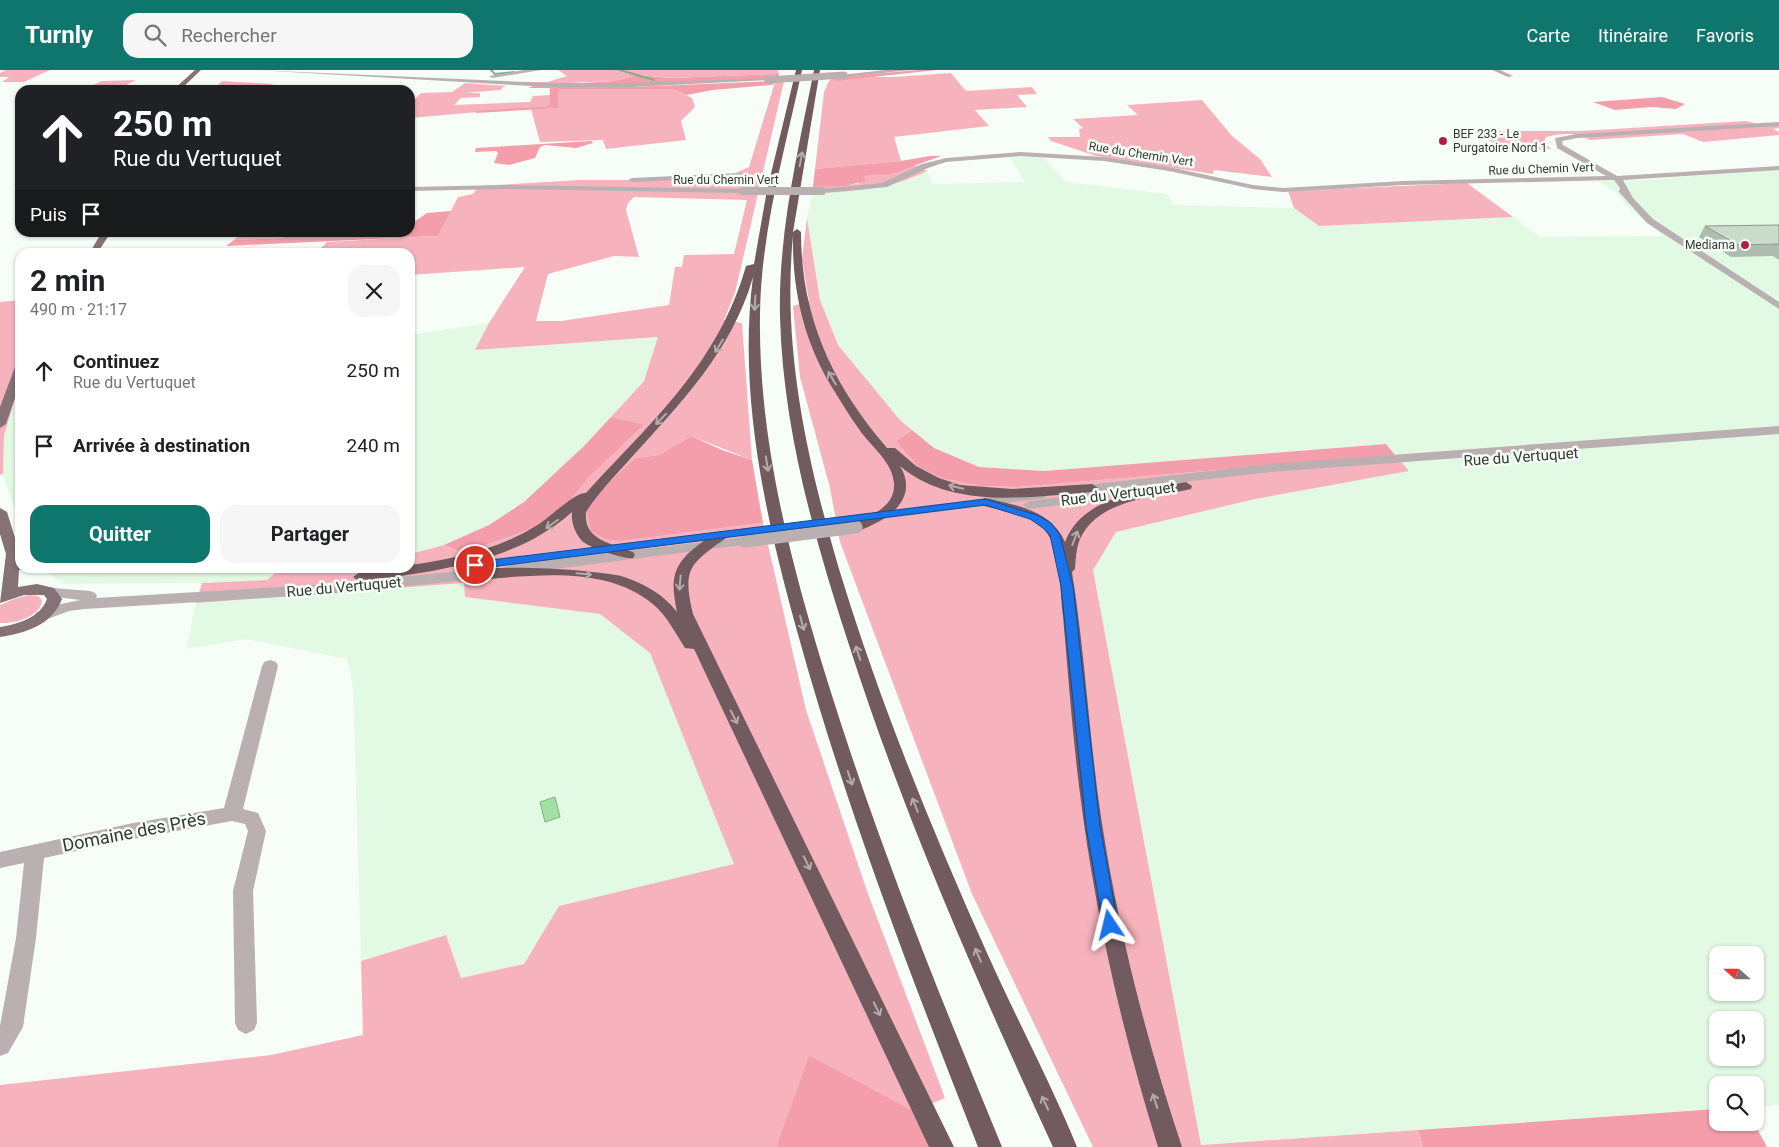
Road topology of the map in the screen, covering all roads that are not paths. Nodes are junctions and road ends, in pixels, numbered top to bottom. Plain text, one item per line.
1 (198, 70) edge
2 (256, 70) edge
3 (538, 70) edge
4 (792, 70) edge
5 (799, 70) edge
6 (817, 70) edge
7 (826, 70) edge
8 (908, 70) edge
9 (1495, 70) edge
10 (1510, 76) dead end
11 (438, 80) junction
12 (793, 82) junction
13 (182, 85) edge
14 (811, 102) junction
15 (1779, 124) edge
16 (1582, 158) junction
17 (1779, 168) edge
18 (739, 175) dead end
19 (1604, 178) junction
20 (1616, 178) junction
21 (503, 187) junction
22 (415, 189) edge
23 (1630, 197) junction
24 (792, 207) junction
25 (104, 237) edge
26 (762, 237) junction
27 (97, 248) edge
28 (1778, 303) edge
29 (15, 374) edge
30 (15, 380) edge
31 (0, 397) edge
32 (859, 418) junction
33 (0, 424) edge
34 (1779, 430) edge
35 (1779, 440) edge
36 (639, 443) junction
37 (1186, 486) junction
38 (1092, 488) junction
39 (985, 502) junction
40 (1009, 508) junction
41 (0, 512) edge
42 (880, 516) junction
43 (855, 523) junction
44 (721, 535) junction
45 (744, 536) junction
46 (707, 545) junction
47 (608, 548) junction
48 (15, 554) edge
49 (628, 555) junction
50 (415, 568) edge
51 (415, 572) edge
52 (15, 573) edge
53 (28, 573) edge
54 (383, 573) edge
55 (404, 573) edge
56 (465, 576) junction
57 (360, 577) junction
58 (1067, 586) junction
59 (47, 591) junction
60 (0, 598) edge
61 (42, 616) junction
62 (19, 628) junction
63 (0, 632) edge
64 (0, 644) edge
65 (270, 666) dead end
66 (713, 674) junction
67 (232, 814) junction
68 (35, 852) junction
69 (0, 860) edge
70 (246, 1023) dead end
71 (0, 1045) edge
72 (942, 1147) edge
73 (990, 1147) edge
74 (1065, 1147) edge
75 (1170, 1147) edge

1 - 13 main road
2 - 11 street
3 - 11 street
4 - 12 highway
5 - 12 highway
6 - 14 highway
7 - 14 highway
8 - 11 street, bridge
9 - 10 street
12 - 26 highway
24 -> 14 highway
15 - 16 street
16 - 19 street
16 - 20 street
17 - 20 street, Rue du Chemin Vert
18 - 21 street, Rue du Chemin Vert
19 - 20 street, Rue du Chemin Vert
19 - 21 street, Rue du Chemin Vert, bridge
19 - 23 street
20 - 23 street
21 - 22 street, Rue du Chemin Vert
23 - 28 street
32 -> 24 highway
74 -> 24 highway
25 - 27 main road
26 -> 36 highway
26 -> 73 highway
29 - 31 main road
30 - 33 main road
38 -> 32 highway
32 - 42 highway
34 - 38 street, Rue du Vertuquet
35 - 37 street, Rue du Vertuquet
36 - 47 highway
36 -> 50 highway
37 - 40 street, Rue du Vertuquet
58 -> 37 highway
38 - 39 street, Rue du Vertuquet
39 - 40 highway
39 - 42 street, Rue du Vertuquet
40 - 43 street, Rue du Vertuquet
40 - 58 highway
41 - 48 main road
42 - 43 highway
43 - 45 street, Rue du Vertuquet, bridge
44 - 45 street, Rue du Vertuquet
44 - 46 highway
44 - 47 street, Rue du Vertuquet
45 - 46 street, Rue du Vertuquet
46 - 49 street, Rue du Vertuquet
46 -> 66 highway
47 - 49 highway
47 - 51 street, Rue du Vertuquet
49 - 56 street, Rue du Vertuquet
52 - 60 main road
53 - 59 main road
54 -> 57 highway
55 - 57 street, Rue du Vertuquet
56 - 61 street, Rue du Vertuquet
56 -> 66 highway
57 - 59 street, Rue du Vertuquet
75 -> 58 highway
59 - 60 main road
59 - 61 main road
61 - 62 main road
62 - 63 main road
62 - 64 main road
65 - 67 street
66 -> 72 highway
67 - 68 street, Domaine des Près
67 - 70 street
68 - 69 street, Domaine des Près
68 - 71 street

